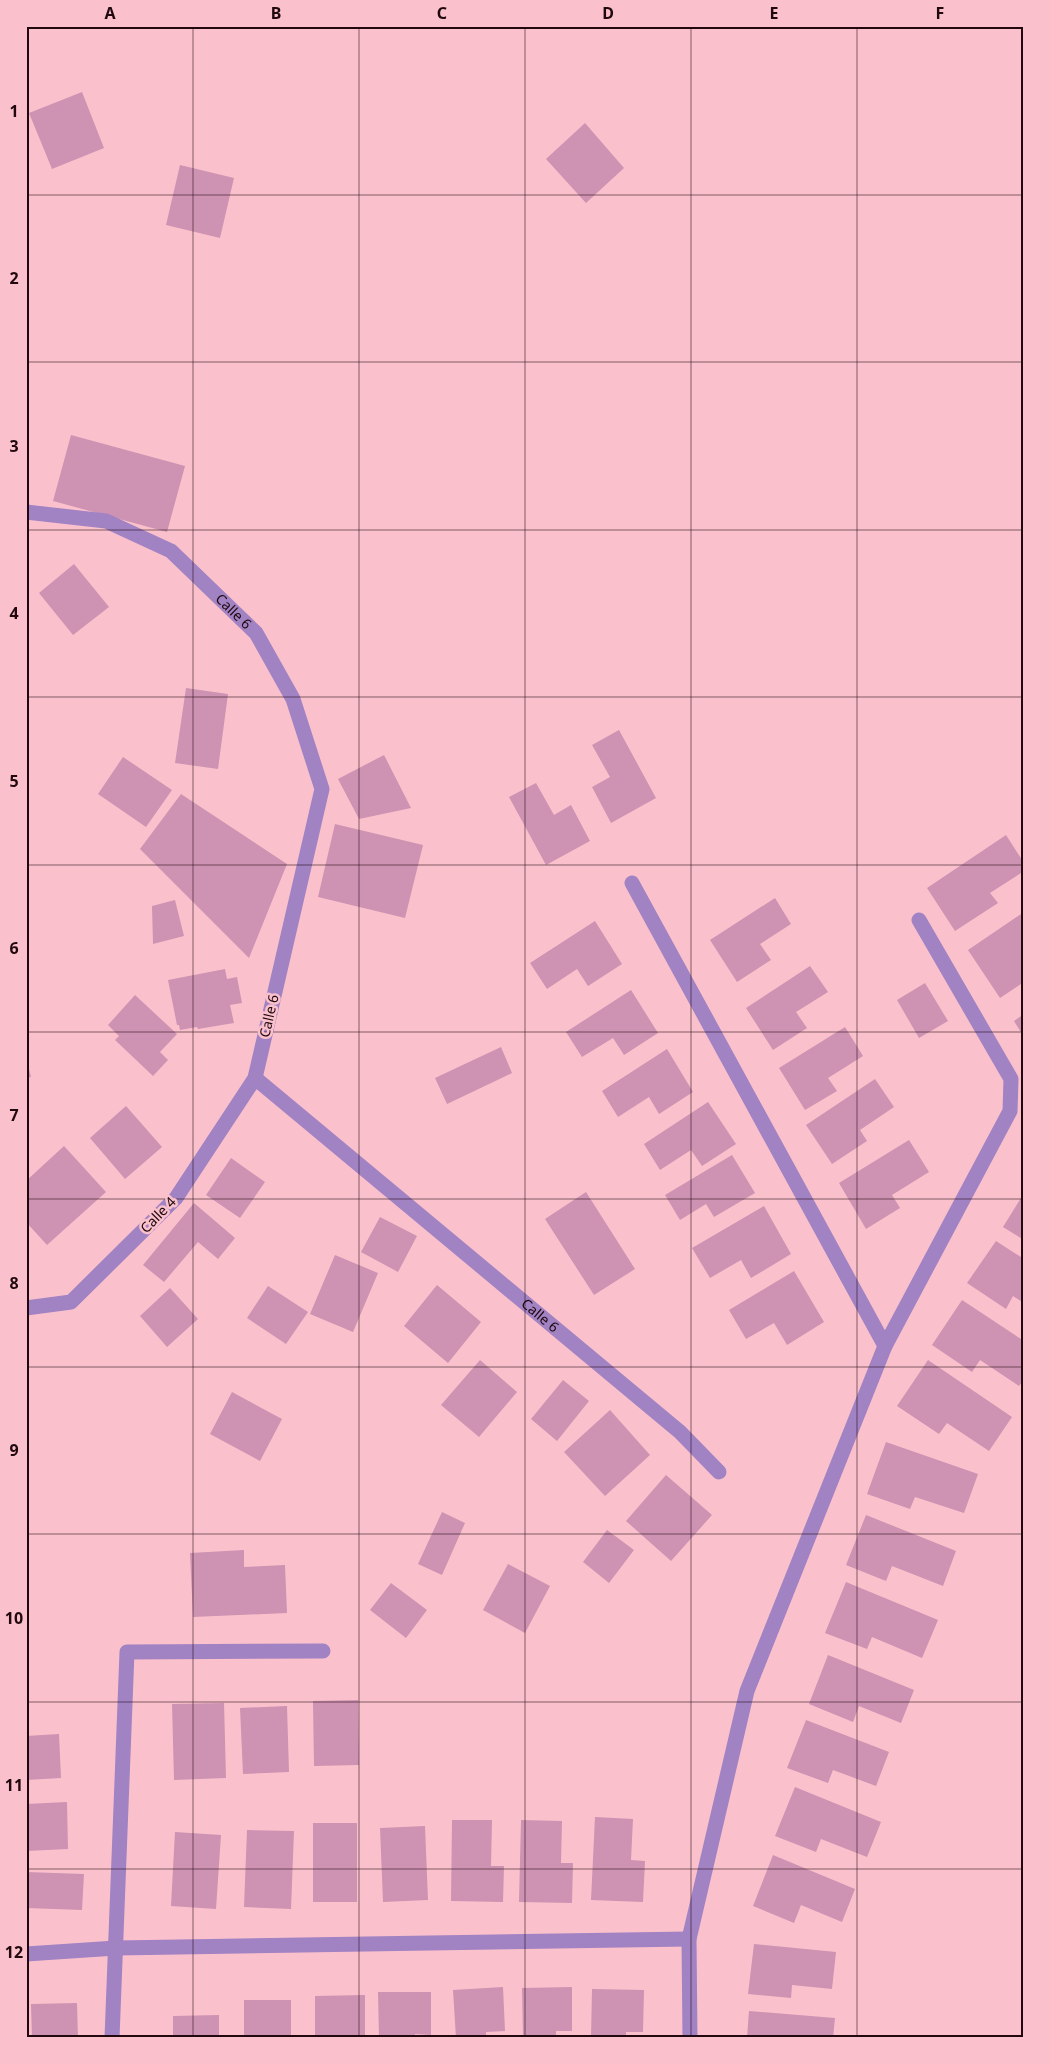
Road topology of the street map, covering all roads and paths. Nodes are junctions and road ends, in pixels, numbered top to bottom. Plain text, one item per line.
1 (26, 512) edge
2 (632, 883) dead end
3 (919, 920) dead end
4 (254, 1078) junction
5 (26, 1308) edge
6 (885, 1346) junction
7 (718, 1472) dead end
8 (322, 1651) dead end
9 (689, 1939) junction
10 (116, 1948) junction
11 (26, 1954) edge
12 (112, 2038) edge
13 (690, 2038) edge

1 - 4 street, Calle 6
2 - 6 street
3 - 6 street
4 - 5 street, Calle 4
4 - 7 street, Calle 6
6 - 9 street
8 - 10 street
9 - 10 street
9 - 13 street
10 - 11 street
10 - 12 street

